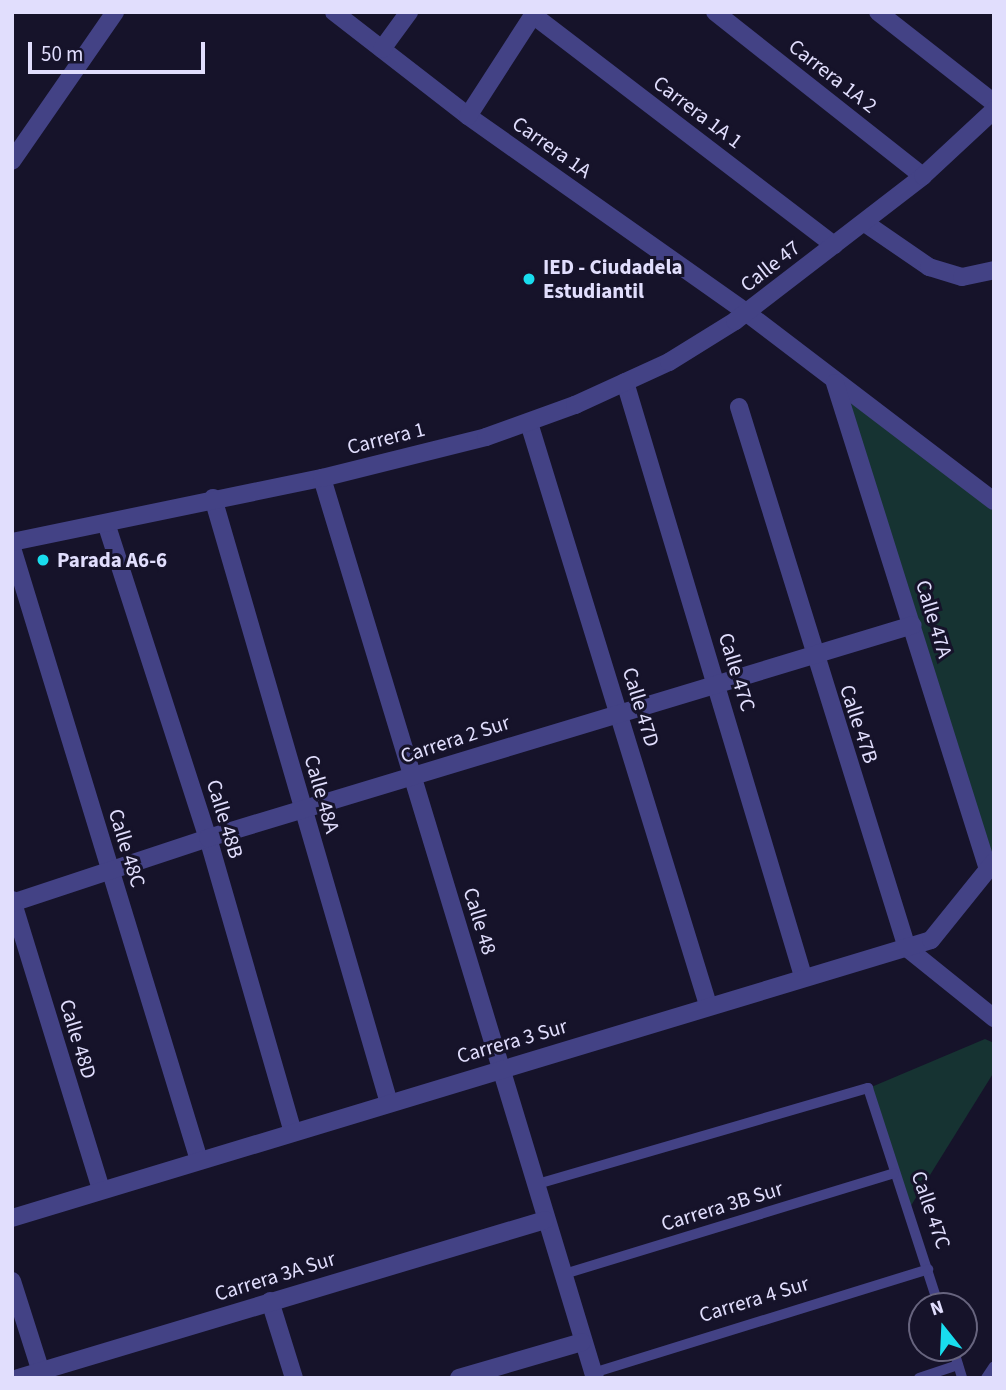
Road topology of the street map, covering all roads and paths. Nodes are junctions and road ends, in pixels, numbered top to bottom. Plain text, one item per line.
1 (115, 12) edge
2 (334, 12) edge
3 (408, 12) edge
4 (715, 12) edge
5 (878, 12) edge
6 (534, 14) edge
7 (382, 49) junction
8 (994, 103) edge
9 (994, 110) edge
10 (468, 116) junction
11 (12, 161) edge
12 (923, 176) junction
13 (865, 223) junction
14 (834, 246) junction
15 (994, 270) edge
16 (747, 313) junction
17 (625, 382) junction
18 (835, 383) junction
19 (739, 407) dead end
20 (529, 423) junction
21 (322, 478) junction
22 (213, 498) junction
23 (994, 501) edge
24 (106, 523) junction
25 (12, 542) edge
26 (12, 548) edge
27 (913, 625) junction
28 (812, 653) junction
29 (716, 681) junction
30 (619, 715) junction
31 (412, 778) junction
32 (302, 809) junction
33 (208, 838) junction
34 (991, 866) edge
35 (110, 872) junction
36 (13, 902) edge
37 (907, 948) junction
38 (803, 976) junction
39 (708, 1005) junction
40 (994, 1018) edge
41 (500, 1067) junction
42 (389, 1102) junction
43 (293, 1132) junction
44 (199, 1160) junction
45 (894, 1173) junction
46 (534, 1185) junction
47 (101, 1190) junction
48 (12, 1218) edge
49 (545, 1220) junction
50 (928, 1269) junction
51 (561, 1275) junction
52 (12, 1281) edge
53 (935, 1292) edge
54 (270, 1301) junction
55 (582, 1342) junction
56 (957, 1362) edge
57 (958, 1366) junction
58 (994, 1366) edge
59 (42, 1374) edge
60 (594, 1376) edge
61 (18, 1378) edge
62 (294, 1378) edge
63 (459, 1378) edge
64 (919, 1378) edge
65 (962, 1378) edge
66 (986, 1378) edge

1 - 11 street
2 - 7 street, Carrera 1A
3 - 7 street
4 - 12 street, Carrera 1A 2
5 - 8 street
6 - 10 street
6 - 14 street, Carrera 1A 1
7 - 10 street, Carrera 1A
9 - 12 street, Calle 47
10 - 16 street, Carrera 1A
12 - 13 street, Calle 47
13 - 14 street, Calle 47
13 - 15 street
14 - 16 street, Calle 47
16 - 17 street, Carrera 1
16 - 18 street, Calle 47
17 - 20 street, Carrera 1
17 - 29 street, Calle 47C
18 - 23 street, Calle 47
18 - 27 street, Calle 47A
19 - 28 street, Calle 47B
20 - 21 street, Carrera 1
20 - 30 street, Calle 47D
21 - 22 street, Carrera 1
21 - 31 street, Calle 48
22 - 24 street, Carrera 1
22 - 32 street, Calle 48A
24 - 25 street, Carrera 1
24 - 33 street, Calle 48B
26 - 35 street, Calle 48C
27 - 28 street, Carrera 2 Sur
27 - 34 street, Calle 47A
28 - 29 street, Carrera 2 Sur
28 - 37 street, Calle 47B
29 - 30 street, Carrera 2 Sur
29 - 38 street, Calle 47C
30 - 31 street, Carrera 2 Sur
30 - 39 street, Calle 47D
31 - 32 street, Carrera 2 Sur
31 - 41 street, Calle 48
32 - 33 street, Carrera 2 Sur
32 - 42 street, Calle 48A
33 - 35 street, Carrera 2 Sur
33 - 43 street, Calle 48B
34 - 37 street, Carrera 3 Sur
35 - 36 street, Carrera 2 Sur
35 - 44 street, Calle 48C
36 - 47 street, Calle 48D
37 - 38 street, Carrera 3 Sur
37 - 40 street
38 - 39 street, Carrera 3 Sur
39 - 41 street, Carrera 3 Sur
41 - 42 street, Carrera 3 Sur
41 - 46 street, Calle 48
42 - 43 street, Carrera 3 Sur
43 - 44 street, Carrera 3 Sur
44 - 47 street, Carrera 3 Sur
45 - 46 lane, Calle 47C
45 - 50 lane, Calle 47C
45 - 51 lane, Carrera 3B Sur
46 - 49 street, Calle 48
47 - 48 street, Carrera 3 Sur
49 - 51 street, Calle 48
49 - 54 street, Carrera 3A Sur
50 - 53 lane, Calle 47C
50 - 60 lane, Carrera 4 Sur
51 - 55 street, Calle 48
52 - 59 street
54 - 59 street, Carrera 3A Sur
54 - 62 street
55 - 60 street, Calle 48
55 - 63 street
56 - 57 lane
57 - 64 lane
57 - 65 lane
58 - 66 lane
59 - 61 street, Carrera 3A Sur

